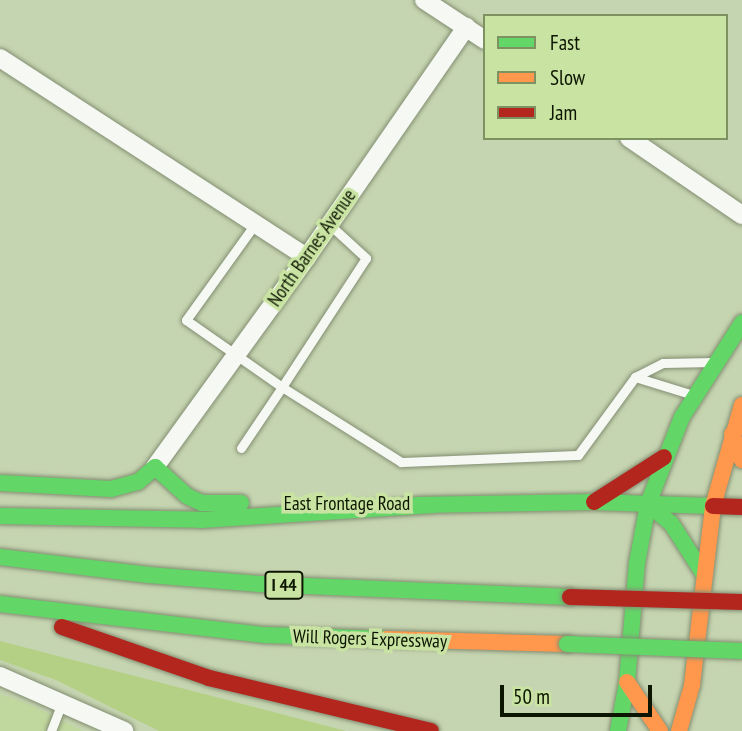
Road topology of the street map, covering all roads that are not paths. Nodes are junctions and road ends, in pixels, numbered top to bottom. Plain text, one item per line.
1 (424, 0) edge
2 (466, 27) junction
3 (483, 39) edge
4 (0, 58) edge
5 (632, 140) edge
6 (742, 215) edge
7 (255, 224) junction
8 (330, 225) junction
9 (307, 257) junction
10 (742, 323) edge
11 (236, 356) junction
12 (715, 362) junction
13 (635, 377) junction
14 (282, 387) junction
15 (695, 396) junction
16 (741, 410) edge
17 (732, 434) junction
18 (241, 448) dead end
19 (664, 457) junction
20 (742, 460) edge
21 (155, 467) junction
22 (0, 482) edge
23 (594, 502) junction
24 (648, 504) junction
25 (433, 505) junction
26 (713, 506) junction
27 (742, 507) edge
28 (0, 516) edge
29 (0, 557) edge
30 (703, 573) junction
31 (742, 602) edge
32 (0, 605) edge
33 (742, 651) edge
34 (0, 676) edge
35 (627, 682) junction
36 (62, 702) junction
37 (51, 731) edge
38 (124, 731) edge
39 (431, 731) edge
40 (618, 731) edge
41 (660, 731) edge
42 (679, 731) edge

1 - 2 street
2 - 3 street
2 - 8 street, North Barnes Avenue
4 - 7 street
5 - 6 street
7 - 9 street
7 - 11 lane
8 - 9 street, North Barnes Avenue
8 - 14 lane
9 - 11 street, North Barnes Avenue
10 - 12 main road
11 - 14 lane
11 - 21 street, North Barnes Avenue
12 - 13 lane
12 - 15 main road
13 - 14 lane
13 - 15 lane
14 - 18 lane
15 - 19 main road
16 - 17 main road
17 - 20 main road
17 - 26 main road
19 - 23 main road
19 - 24 main road
21 - 22 main road
21 - 25 main road, East Frontage Road
23 - 24 main road, East Frontage Road
23 - 25 main road, East Frontage Road
24 - 26 main road, East Frontage Road
24 - 30 main road
24 - 35 main road
25 - 28 main road
26 - 27 main road, East Frontage Road
26 - 30 main road
29 - 31 main road, I 44, bridge
30 - 42 main road
32 - 33 main road, Will Rogers Expressway, bridge
32 - 39 main road
34 - 36 street
35 - 40 main road
35 - 41 main road
36 - 37 lane
36 - 38 street

